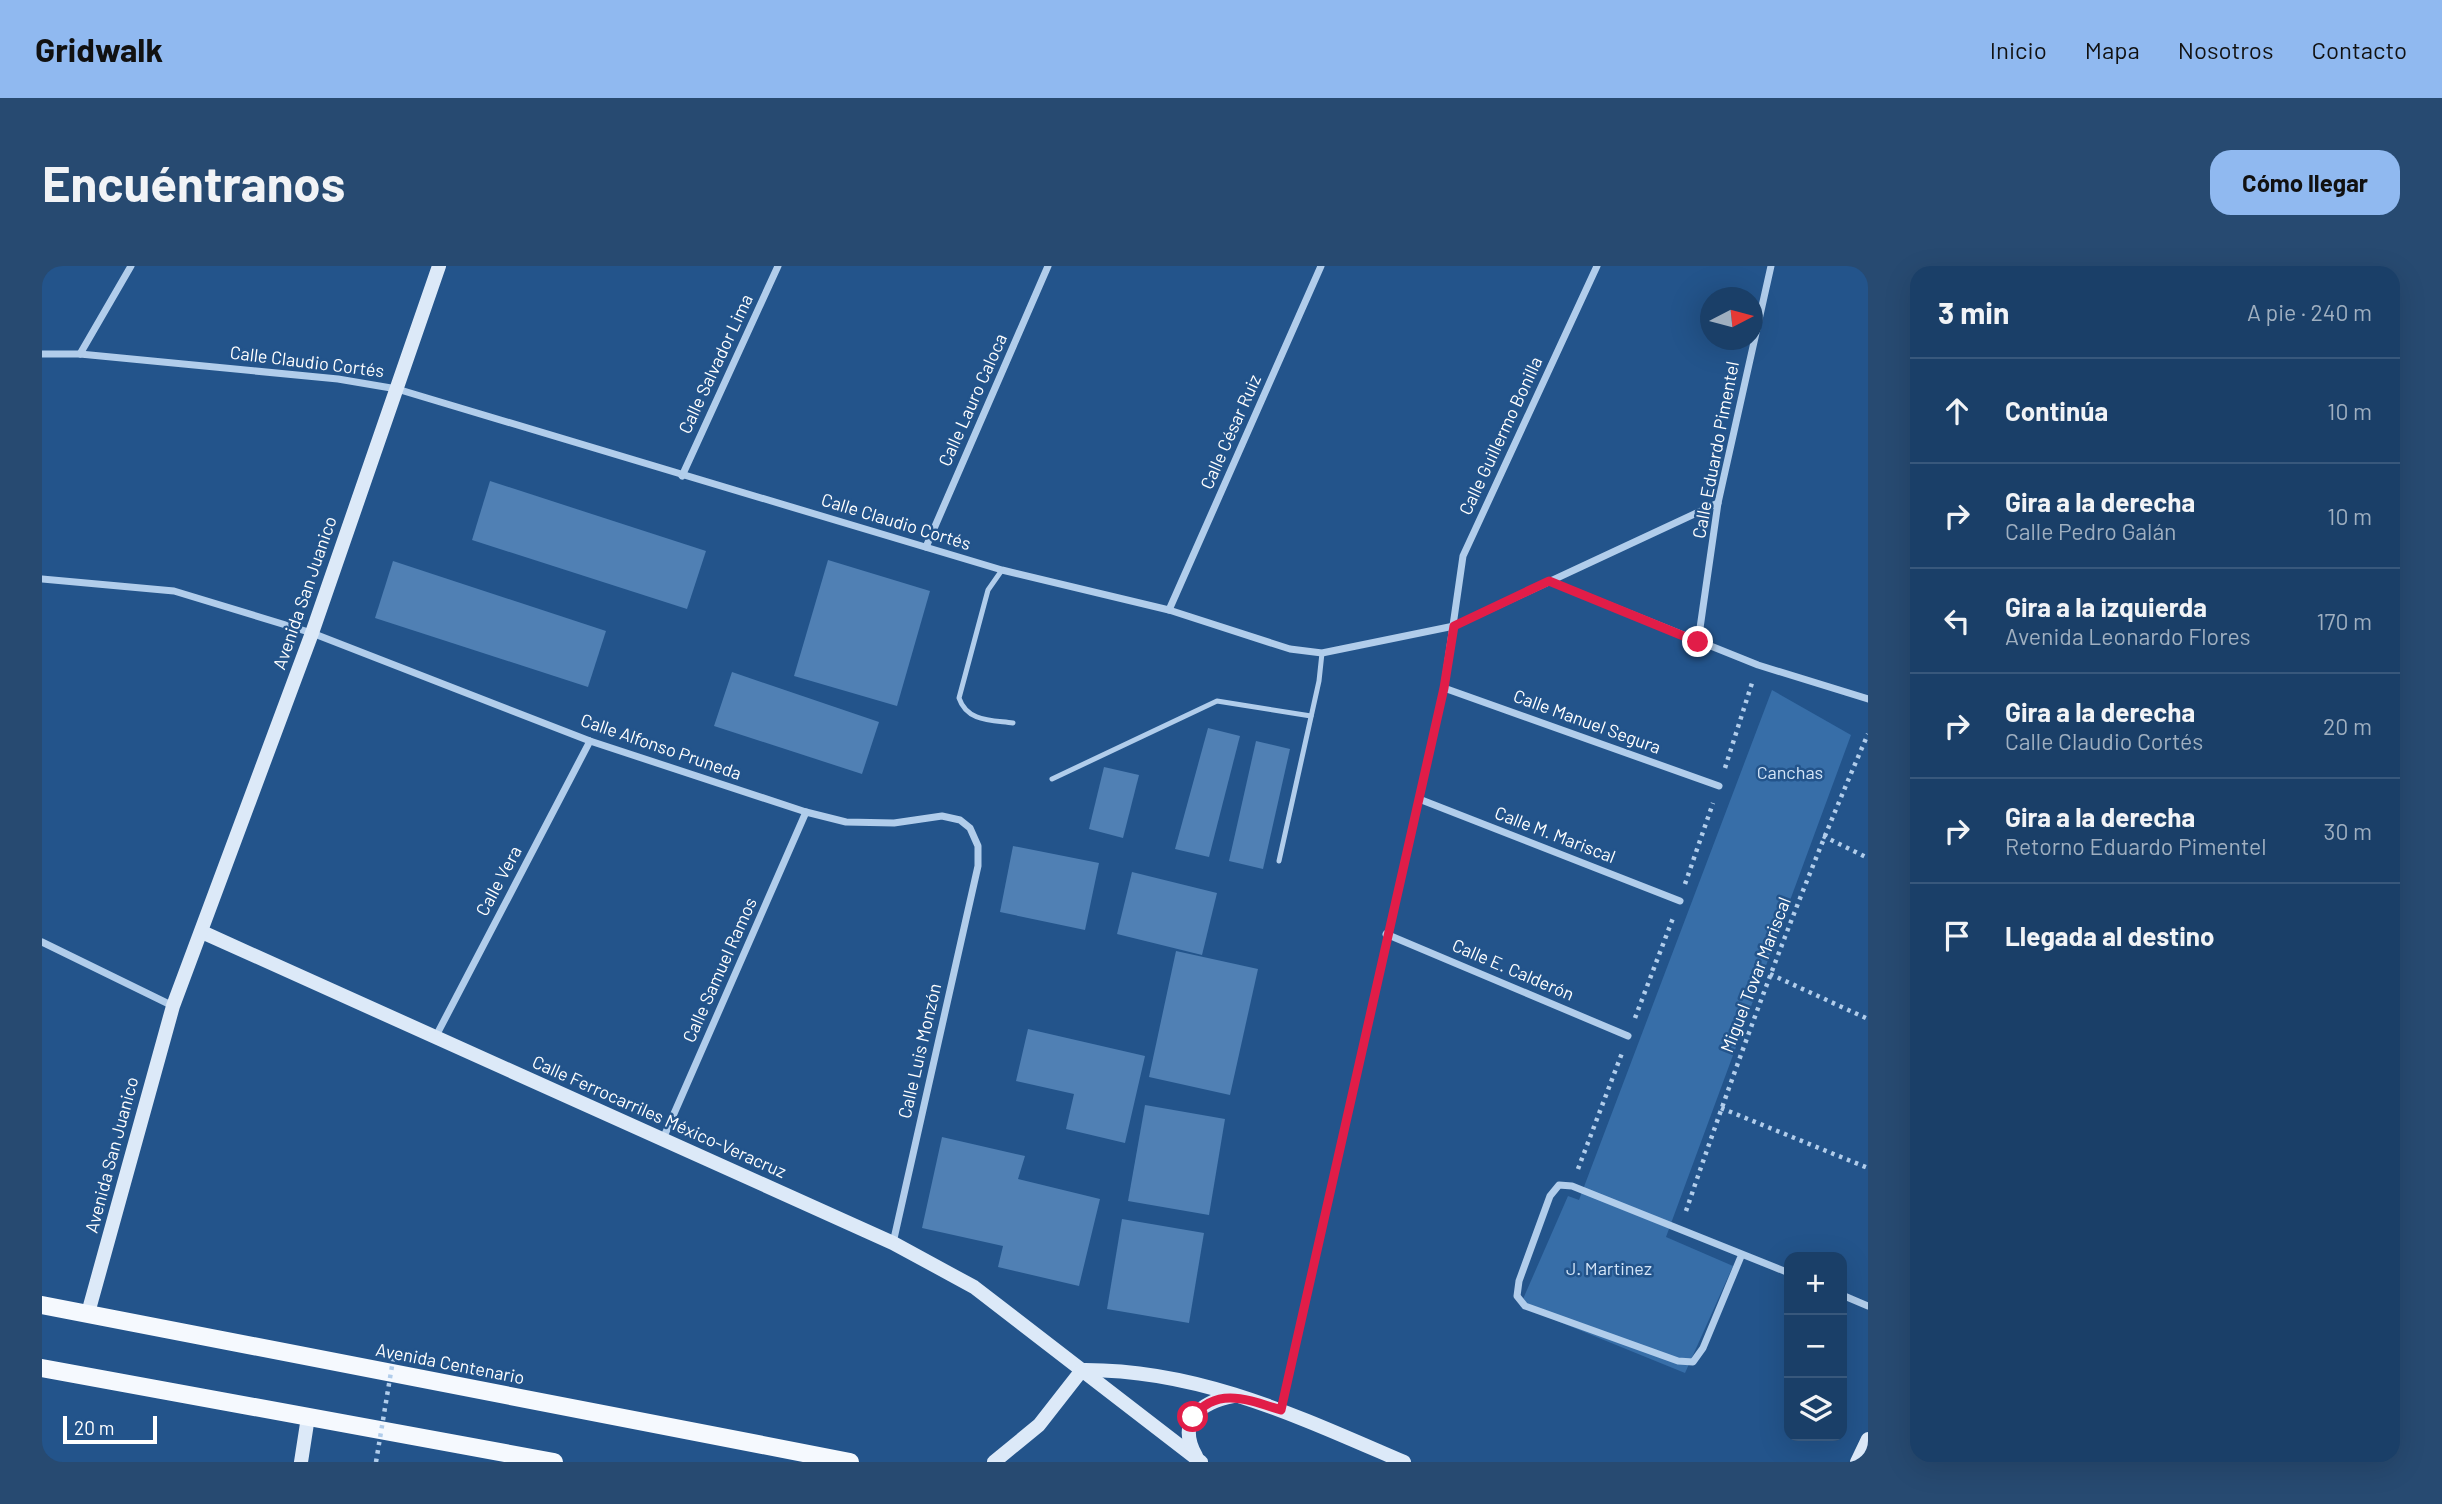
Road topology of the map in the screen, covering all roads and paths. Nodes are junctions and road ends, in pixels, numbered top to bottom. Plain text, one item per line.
1 (131, 266) edge
2 (439, 266) edge
3 (778, 266) edge
4 (1048, 266) edge
5 (1321, 266) edge
6 (1597, 266) edge
7 (1771, 266) edge
8 (42, 354) edge
9 (80, 354) junction
10 (397, 389) junction
11 (682, 476) junction
12 (1718, 503) junction
13 (926, 547) junction
14 (1002, 570) junction
15 (42, 579) edge
16 (1549, 581) junction
17 (1169, 610) junction
18 (1454, 626) junction
19 (312, 633) junction
20 (1698, 642) junction
21 (1322, 653) junction
22 (1444, 688) junction
23 (1868, 699) edge
24 (1311, 716) junction
25 (1013, 723) dead end
26 (1868, 734) edge
27 (590, 741) junction
28 (1052, 779) dead end
29 (1719, 786) dead end
30 (1419, 799) junction
31 (806, 812) junction
32 (1823, 836) junction
33 (1868, 858) edge
34 (1279, 861) dead end
35 (978, 866) joint
36 (1680, 901) dead end
37 (202, 932) junction
38 (1386, 934) junction
39 (42, 942) edge
40 (1770, 974) junction
41 (173, 1006) junction
42 (1868, 1019) edge
43 (1628, 1036) dead end
44 (436, 1037) junction
45 (1721, 1108) junction
46 (662, 1141) junction
47 (1868, 1168) edge
48 (1680, 1230) junction
49 (893, 1243) junction
50 (1742, 1254) junction
51 (1784, 1271) edge
52 (1847, 1297) edge
53 (42, 1305) edge
54 (1868, 1306) edge
55 (89, 1314) junction
56 (395, 1348) dead end
57 (42, 1368) edge
58 (1082, 1370) junction
59 (1235, 1396) junction
60 (1281, 1410) junction
61 (309, 1417) junction
62 (1868, 1439) edge
63 (301, 1462) edge
64 (376, 1462) edge
65 (554, 1462) edge
66 (850, 1462) edge
67 (993, 1462) edge
68 (1201, 1462) edge
69 (1404, 1462) edge
70 (1857, 1462) edge

1 - 9 street
2 - 10 street, Avenida San Juanico
3 - 11 street, Calle Salvador Lima
4 - 13 street, Calle Lauro Caloca
5 - 17 street, Calle César Ruiz
6 - 18 street, Calle Guillermo Bonilla
7 - 12 street, Calle Eduardo Pimentel
8 - 9 street, Calle Claudio Cortés
9 - 10 street, Calle Claudio Cortés
10 - 11 street, Calle Claudio Cortés
10 - 19 street, Avenida San Juanico
11 - 13 street, Calle Claudio Cortés
12 - 16 street, Calle Claudio Cortés
12 - 20 street, Calle Eduardo Pimentel
13 - 14 street, Calle Claudio Cortés
14 - 17 street, Calle Claudio Cortés
14 - 25 lane
15 - 19 street, Calle Alfonso Pruneda
16 - 18 street, Calle Claudio Cortés
16 - 20 street
17 - 21 street, Calle Claudio Cortés
18 - 21 street, Calle Claudio Cortés
18 - 22 street, Calle Guillermo Bonilla
19 - 27 street, Calle Alfonso Pruneda
19 - 37 street, Avenida San Juanico
20 - 23 street
21 - 24 lane
22 - 29 street, Calle Manuel Segura
22 - 30 street, Calle Guillermo Bonilla
24 - 28 lane
24 - 34 lane
26 - 32 path, Miguel Tovar Mariscal
27 - 31 street, Calle Alfonso Pruneda
27 - 44 street, Calle Vera
30 - 36 street, Calle M. Mariscal
30 - 38 street, Calle Guillermo Bonilla
31 - 35 street, Calle Alfonso Pruneda
31 - 46 street, Calle Samuel Ramos
32 - 33 path
32 - 40 path, Miguel Tovar Mariscal
35 - 49 street, Calle Luis Monzón
37 - 41 street, Avenida San Juanico
37 - 44 street, Calle Ferrocarriles México-Veracruz
38 - 43 street, Calle E. Calderón
38 - 60 street, Calle Guillermo Bonilla
39 - 41 street
40 - 42 path
40 - 45 path, Miguel Tovar Mariscal
41 - 55 street, Avenida San Juanico
44 - 46 street, Calle Ferrocarriles México-Veracruz
45 - 47 path
45 - 48 path, Miguel Tovar Mariscal
46 - 49 street, Calle Ferrocarriles México-Veracruz
48 - 50 street
48 - 50 street
49 - 58 street, Calle Ferrocarriles México-Veracruz
50 - 51 street
52 - 54 street
53 - 55 main road, Avenida Centenario
55 - 66 main road, Avenida Centenario
56 - 64 path, bridge
57 - 61 main road
58 - 59 street
58 - 67 street
58 - 68 street, Calle Ferrocarriles México-Veracruz
59 - 60 street
59 - 68 street
60 - 69 street
61 - 63 street
61 - 65 main road
62 - 70 street

